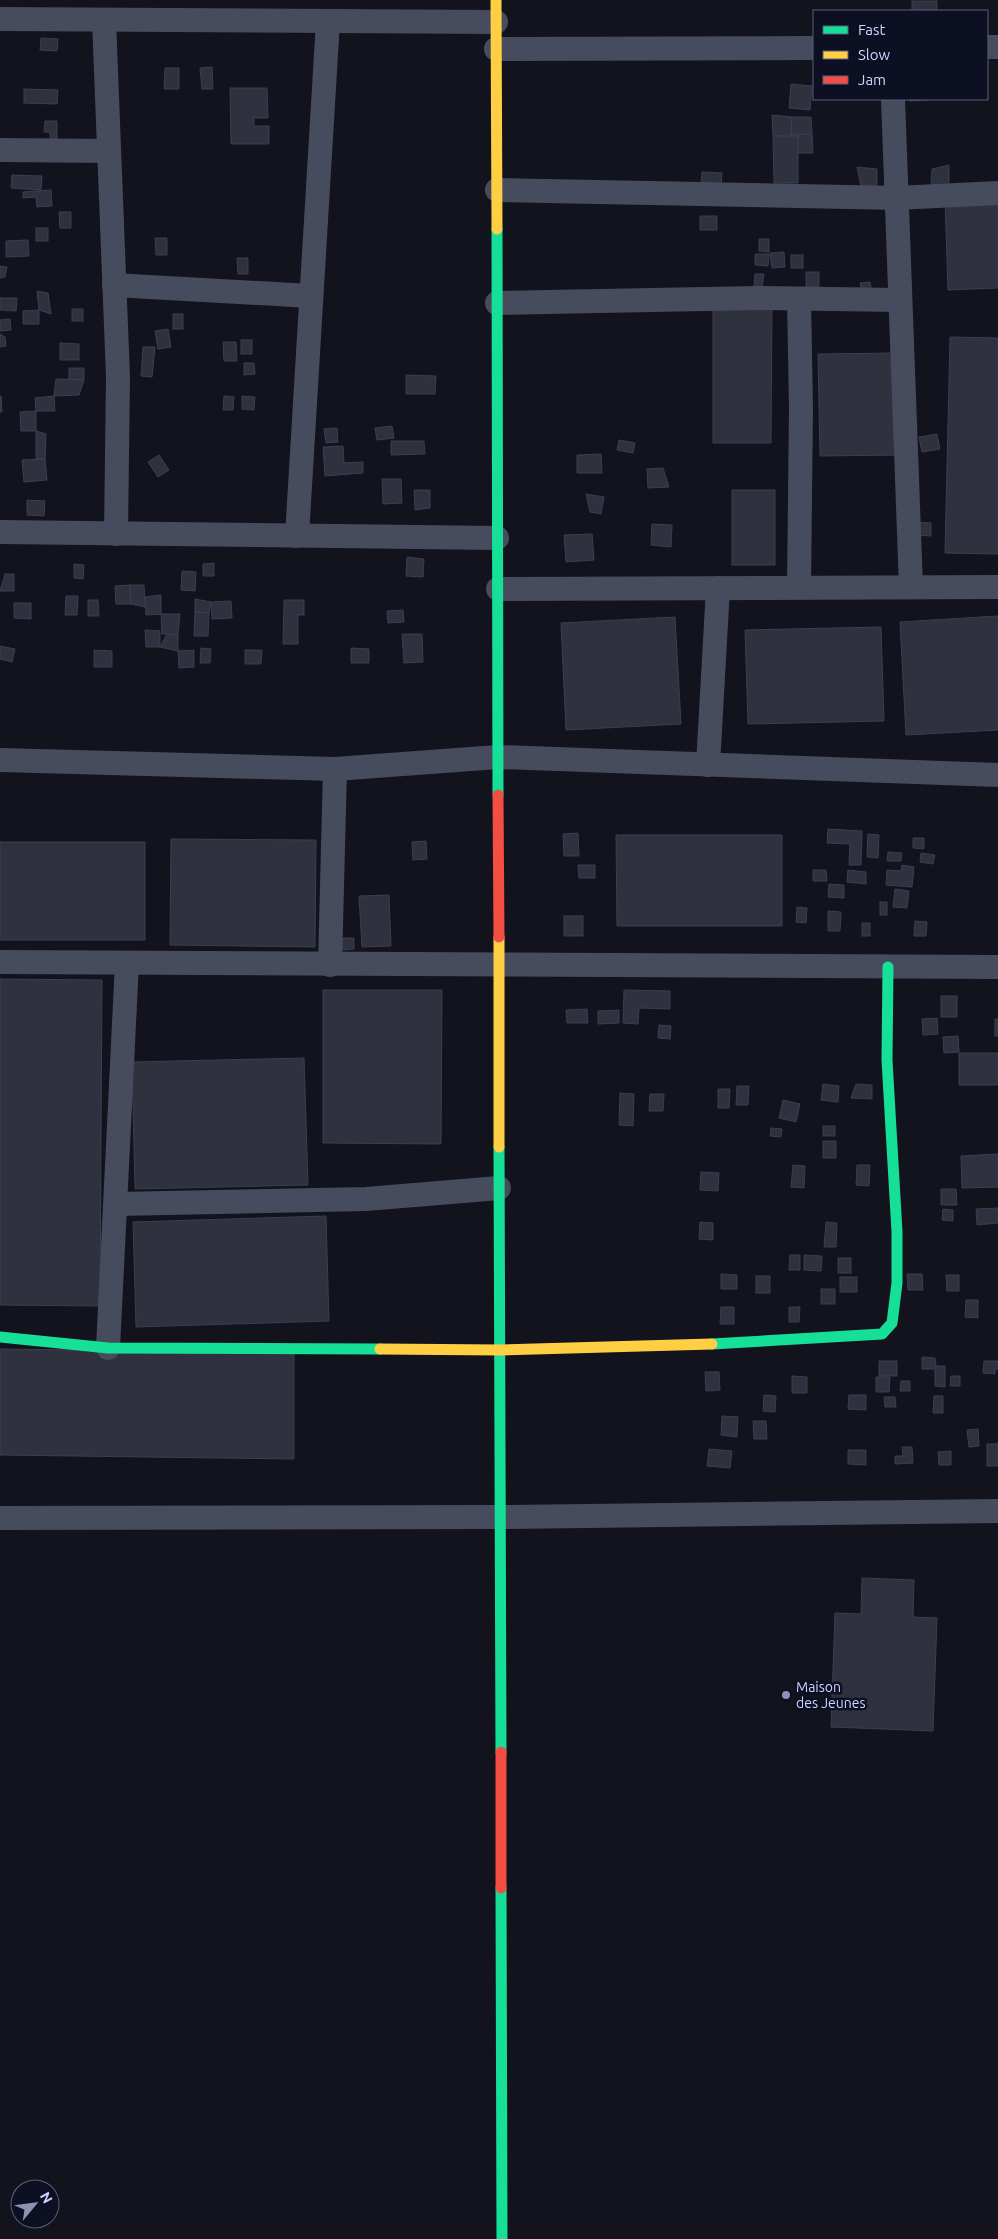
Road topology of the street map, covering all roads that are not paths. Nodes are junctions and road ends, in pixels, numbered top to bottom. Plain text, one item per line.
1 (496, 11) edge
2 (0, 19) edge
3 (104, 20) junction
4 (328, 22) junction
5 (813, 48) edge
6 (496, 49) junction
7 (893, 100) edge
8 (0, 150) edge
9 (109, 151) junction
10 (497, 190) junction
11 (998, 193) edge
12 (897, 198) junction
13 (114, 285) junction
14 (311, 296) junction
15 (799, 299) junction
16 (900, 300) junction
17 (497, 303) junction
18 (0, 532) edge
19 (116, 534) junction
20 (297, 536) junction
21 (497, 538) junction
22 (998, 586) edge
23 (799, 587) junction
24 (911, 587) junction
25 (718, 588) junction
26 (498, 589) junction
27 (498, 757) junction
28 (0, 760) edge
29 (708, 765) junction
30 (335, 769) junction
31 (998, 775) edge
32 (0, 962) edge
33 (127, 963) junction
34 (330, 965) junction
35 (499, 966) junction
36 (888, 967) junction
37 (998, 967) edge
38 (499, 1188) junction
39 (116, 1204) junction
40 (0, 1337) edge
41 (108, 1348) junction
42 (500, 1350) junction
43 (998, 1511) edge
44 (500, 1517) junction
45 (0, 1518) edge
46 (502, 2239) edge

1 - 4 street
1 - 6 street
2 - 3 street
3 - 4 street
3 - 9 street
4 - 14 street
5 - 6 street
6 - 10 street
7 - 12 street
8 - 9 street
9 - 13 street
10 - 12 street
10 - 17 street
11 - 12 street
12 - 16 street
13 - 14 street
13 - 19 street
14 - 20 street
15 - 16 street
15 - 17 street
15 - 23 street
16 - 24 street
17 - 21 street
18 - 19 street
19 - 20 street
20 - 21 street
21 - 26 street
22 - 24 street
23 - 24 street
23 - 25 street
25 - 26 street
25 - 29 street
26 - 27 street
27 - 29 street
27 - 30 street
27 - 35 street
28 - 30 street
29 - 31 street
30 - 34 street
32 - 33 street
33 - 34 street
33 - 39 street
34 - 35 street
35 - 36 street
35 - 38 street
36 - 37 street
36 - 42 street
38 - 39 street
38 - 42 street
39 - 41 street
40 - 41 street
41 - 42 street
42 - 44 street
43 - 44 street
44 - 45 street
44 - 46 street

